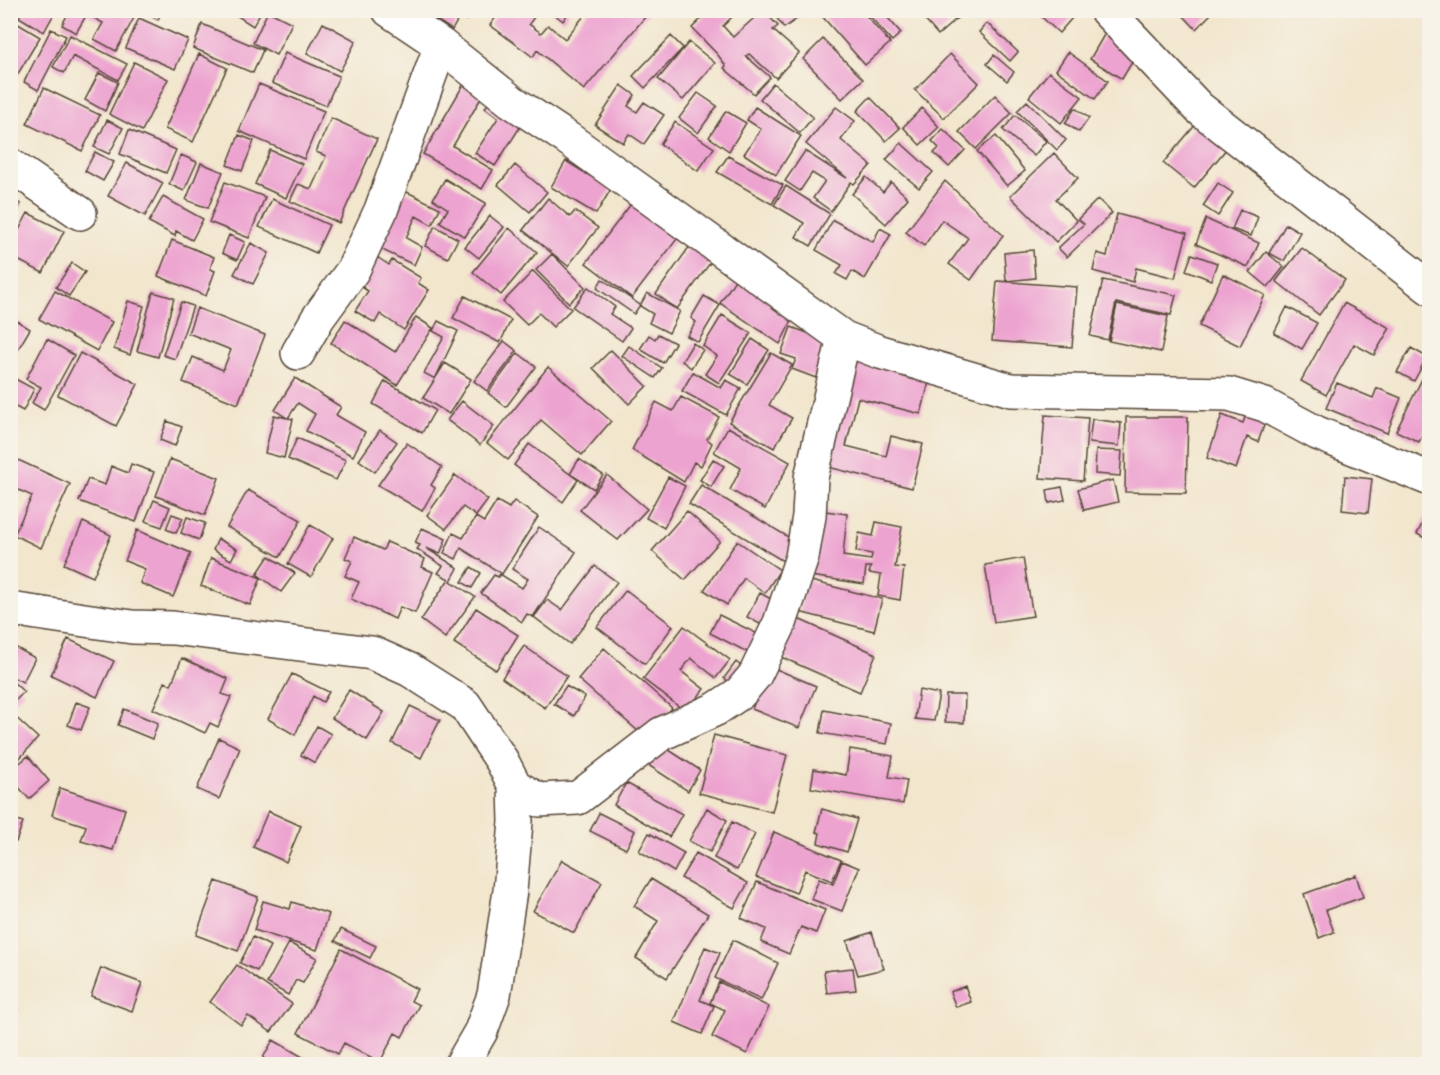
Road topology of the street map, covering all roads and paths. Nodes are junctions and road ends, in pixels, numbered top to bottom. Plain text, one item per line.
1 (389, 10) edge
2 (1106, 10) edge
3 (441, 45) junction
4 (10, 165) edge
5 (80, 213) dead end
6 (1430, 288) edge
7 (844, 338) junction
8 (298, 353) dead end
9 (1430, 478) edge
10 (10, 609) edge
11 (515, 786) junction
12 (462, 1065) edge

1 - 3 street
2 - 6 street
3 - 7 street
3 - 8 street
4 - 5 street
7 - 9 street
7 - 11 street
10 - 11 street
11 - 12 street

